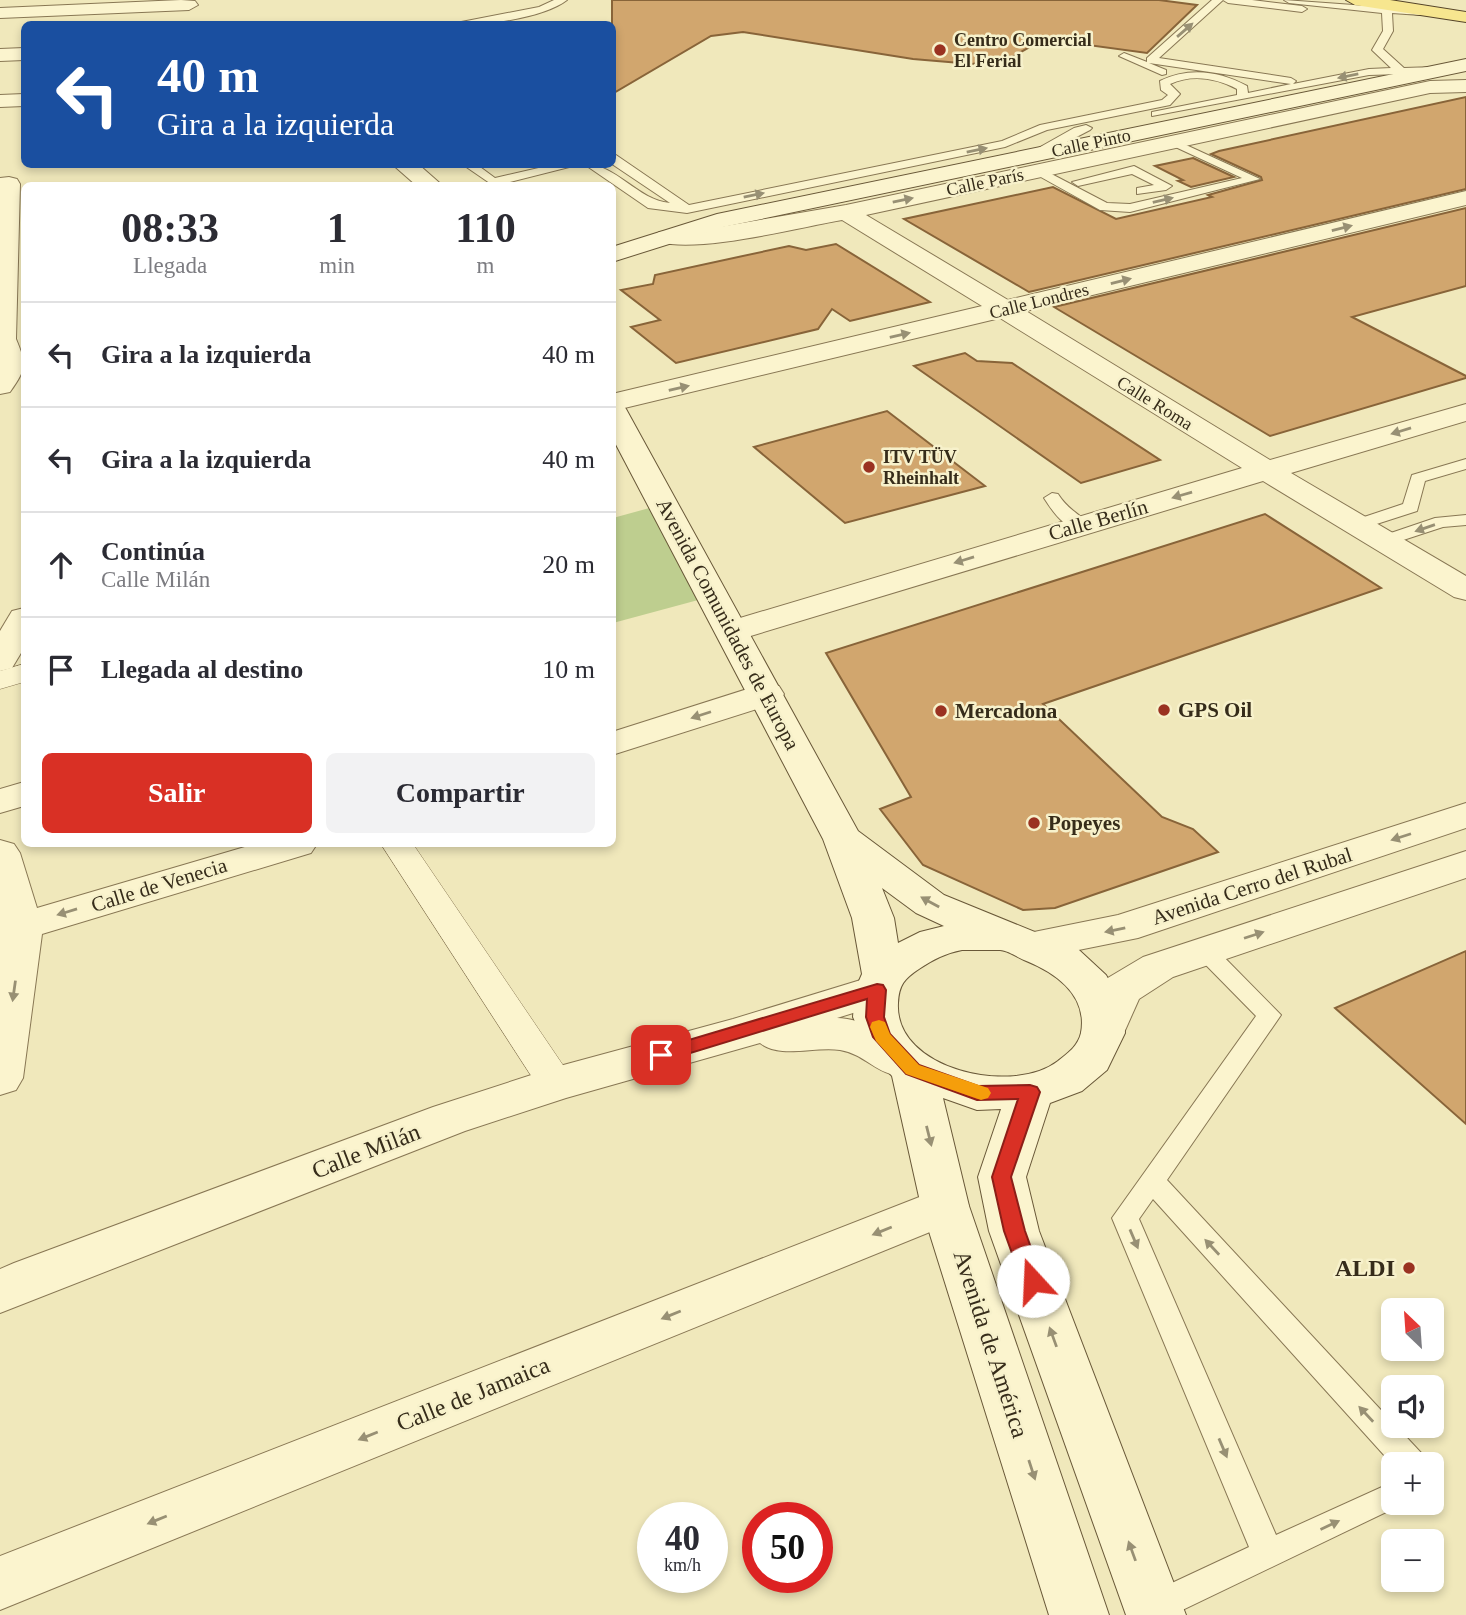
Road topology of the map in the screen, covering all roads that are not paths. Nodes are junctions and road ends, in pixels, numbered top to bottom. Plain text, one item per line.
1 (562, 0) edge
2 (1218, 0) edge
3 (1228, 0) edge
4 (1289, 0) edge
5 (1355, 0) edge
6 (185, 2) edge
7 (1384, 7) junction
8 (0, 13) edge
9 (1331, 13) dead end
10 (1460, 14) edge
11 (206, 18) dead end
12 (544, 19) dead end
13 (476, 21) edge
14 (509, 21) edge
15 (21, 54) edge
16 (0, 55) edge
17 (1124, 56) dead end
18 (1466, 65) edge
19 (1440, 70) junction
20 (1401, 71) junction
21 (1174, 77) junction
22 (1308, 84) junction
23 (1466, 86) edge
24 (1242, 97) junction
25 (21, 100) edge
26 (0, 102) edge
27 (1173, 142) junction
28 (616, 161) edge
29 (408, 168) edge
30 (474, 168) edge
31 (557, 168) edge
32 (596, 168) edge
33 (1040, 169) junction
34 (427, 182) edge
35 (493, 182) edge
36 (493, 182) edge
37 (1078, 182) junction
38 (5, 184) edge
39 (1466, 198) edge
40 (687, 209) junction
41 (846, 212) junction
42 (717, 221) junction
43 (3, 228) edge
44 (616, 229) edge
45 (667, 237) junction
46 (616, 255) edge
47 (2, 295) edge
48 (1004, 310) junction
49 (9, 370) edge
50 (1466, 411) edge
51 (616, 421) edge
52 (1466, 464) edge
53 (1267, 471) junction
54 (1052, 498) dead end
55 (1466, 520) edge
56 (1080, 524) junction
57 (1358, 526) junction
58 (1385, 541) junction
59 (1466, 590) edge
60 (21, 623) edge
61 (732, 631) junction
62 (0, 661) edge
63 (21, 674) edge
64 (0, 680) edge
65 (766, 694) junction
66 (616, 743) edge
67 (21, 795) edge
68 (0, 801) edge
69 (1466, 816) edge
70 (843, 839) junction
71 (287, 847) edge
72 (399, 847) edge
73 (0, 853) edge
74 (1466, 864) edge
75 (22, 926) junction
76 (1025, 942) junction
77 (1205, 951) junction
78 (880, 982) junction
79 (740, 1033) junction
80 (1103, 1033) junction
81 (909, 1066) junction
82 (1, 1073) edge
83 (556, 1084) junction
84 (1030, 1092) junction
85 (1151, 1180) junction
86 (946, 1206) junction
87 (0, 1293) edge
88 (1401, 1452) edge
89 (1381, 1502) edge
90 (1268, 1554) junction
91 (0, 1583) edge
92 (1154, 1612) edge
93 (1079, 1615) edge

1 - 13 lane
22 -> 2 lane
3 - 9 lane
4 - 7 lane
5 - 7 main road
6 - 8 street
6 - 11 street
7 - 10 main road
7 - 20 lane
12 - 14 lane
15 - 16 street
17 - 21 lane
18 - 19 street, Calle Pinto
19 - 20 lane
19 - 33 street, Calle Pinto
20 -> 22 lane
21 - 24 lane
40 -> 21 lane
22 - 24 lane
23 - 27 street, Calle París
24 - 33 lane
25 - 26 street
27 - 33 street, Calle París
33 -> 27 lane
28 - 40 lane
29 - 34 street
30 - 35 lane
31 - 36 lane
32 - 40 lane
33 - 37 lane
41 -> 33 street, Calle París
33 - 42 street, Calle Pinto
37 - 37 lane
38 - 43 street
48 -> 39 street, Calle Londres
41 - 45 street, Calle París
41 - 48 street, Calle Roma
42 - 44 street, Calle Pinto
42 - 45 street, Calle Pinto
43 - 47 street
45 - 46 street, Calle Pinto
47 - 49 street
51 -> 48 street, Calle Londres
48 - 53 street, Calle Roma
50 -> 53 street, Calle Berlín
51 - 61 street, Avenida Comunidades de Europa
52 - 57 lane
53 -> 56 street, Calle Berlín
53 - 57 street, Calle Roma
54 - 56 lane
55 -> 58 lane
56 -> 61 street, Calle Berlín
57 - 58 street, Calle Roma
58 - 59 street, Calle Roma
60 - 62 street
61 - 65 street, Avenida Comunidades de Europa
63 - 64 street
65 -> 66 street
65 - 70 street, Avenida Comunidades de Europa
67 - 68 street
69 -> 76 street, Avenida Cerro del Rubal
76 -> 70 street
70 - 78 street, Avenida Comunidades de Europa
71 -> 75 street, Calle de Venecia
72 - 83 street
73 - 75 street
77 -> 74 street
75 -> 82 street
76 - 78 street
76 - 80 street
77 - 80 street
77 - 85 lane
78 - 79 street
78 - 81 street
79 - 81 street
79 - 83 street, Calle Milán
80 - 84 street
81 - 84 street
81 -> 86 street, Avenida de América
83 - 87 street, Calle Milán
92 -> 84 street
88 -> 85 lane
85 -> 90 lane
86 -> 91 street, Calle de Jamaica
86 -> 93 street, Avenida de América
90 -> 89 lane
90 - 92 lane

